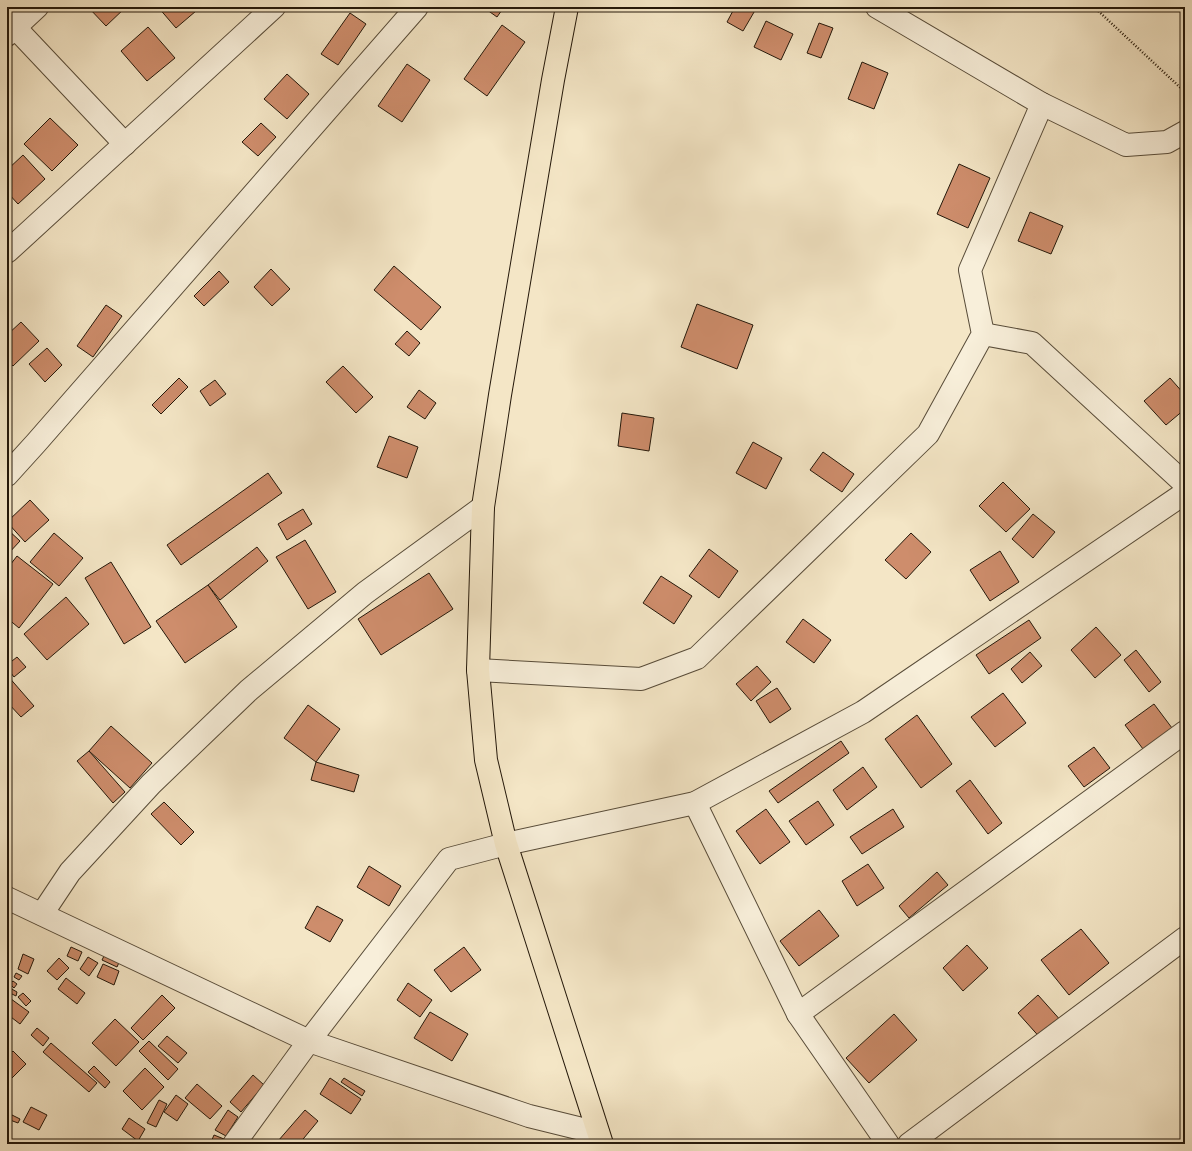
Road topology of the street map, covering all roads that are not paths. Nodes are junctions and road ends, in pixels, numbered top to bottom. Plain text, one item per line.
1 (37, 7) edge
2 (274, 7) edge
3 (417, 7) edge
4 (567, 7) edge
5 (877, 7) edge
6 (10, 27) edge
7 (1042, 104) junction
8 (1185, 132) edge
9 (125, 144) junction
10 (7, 252) edge
11 (983, 334) junction
12 (7, 475) edge
13 (1185, 484) edge
14 (1185, 493) edge
15 (483, 507) junction
16 (478, 670) junction
17 (1185, 732) edge
18 (695, 803) junction
19 (506, 844) junction
20 (7, 898) edge
21 (42, 914) junction
22 (1181, 948) edge
23 (798, 1014) junction
24 (308, 1042) junction
25 (600, 1138) edge
26 (234, 1144) edge
27 (888, 1144) edge
28 (909, 1144) edge

1 - 6 street
2 - 9 street
3 - 12 street
4 - 15 highway
5 - 7 street
6 - 9 street
7 - 8 street
7 - 11 street
9 - 10 street
11 - 13 street
11 - 16 street
14 - 18 street
15 - 16 highway
15 - 21 street
16 - 19 highway
17 - 23 street
18 - 19 street
18 - 23 street
19 - 24 street
19 - 25 highway
20 - 21 street
21 - 24 street
22 - 28 street
23 - 27 street
24 - 25 street
24 - 26 street

